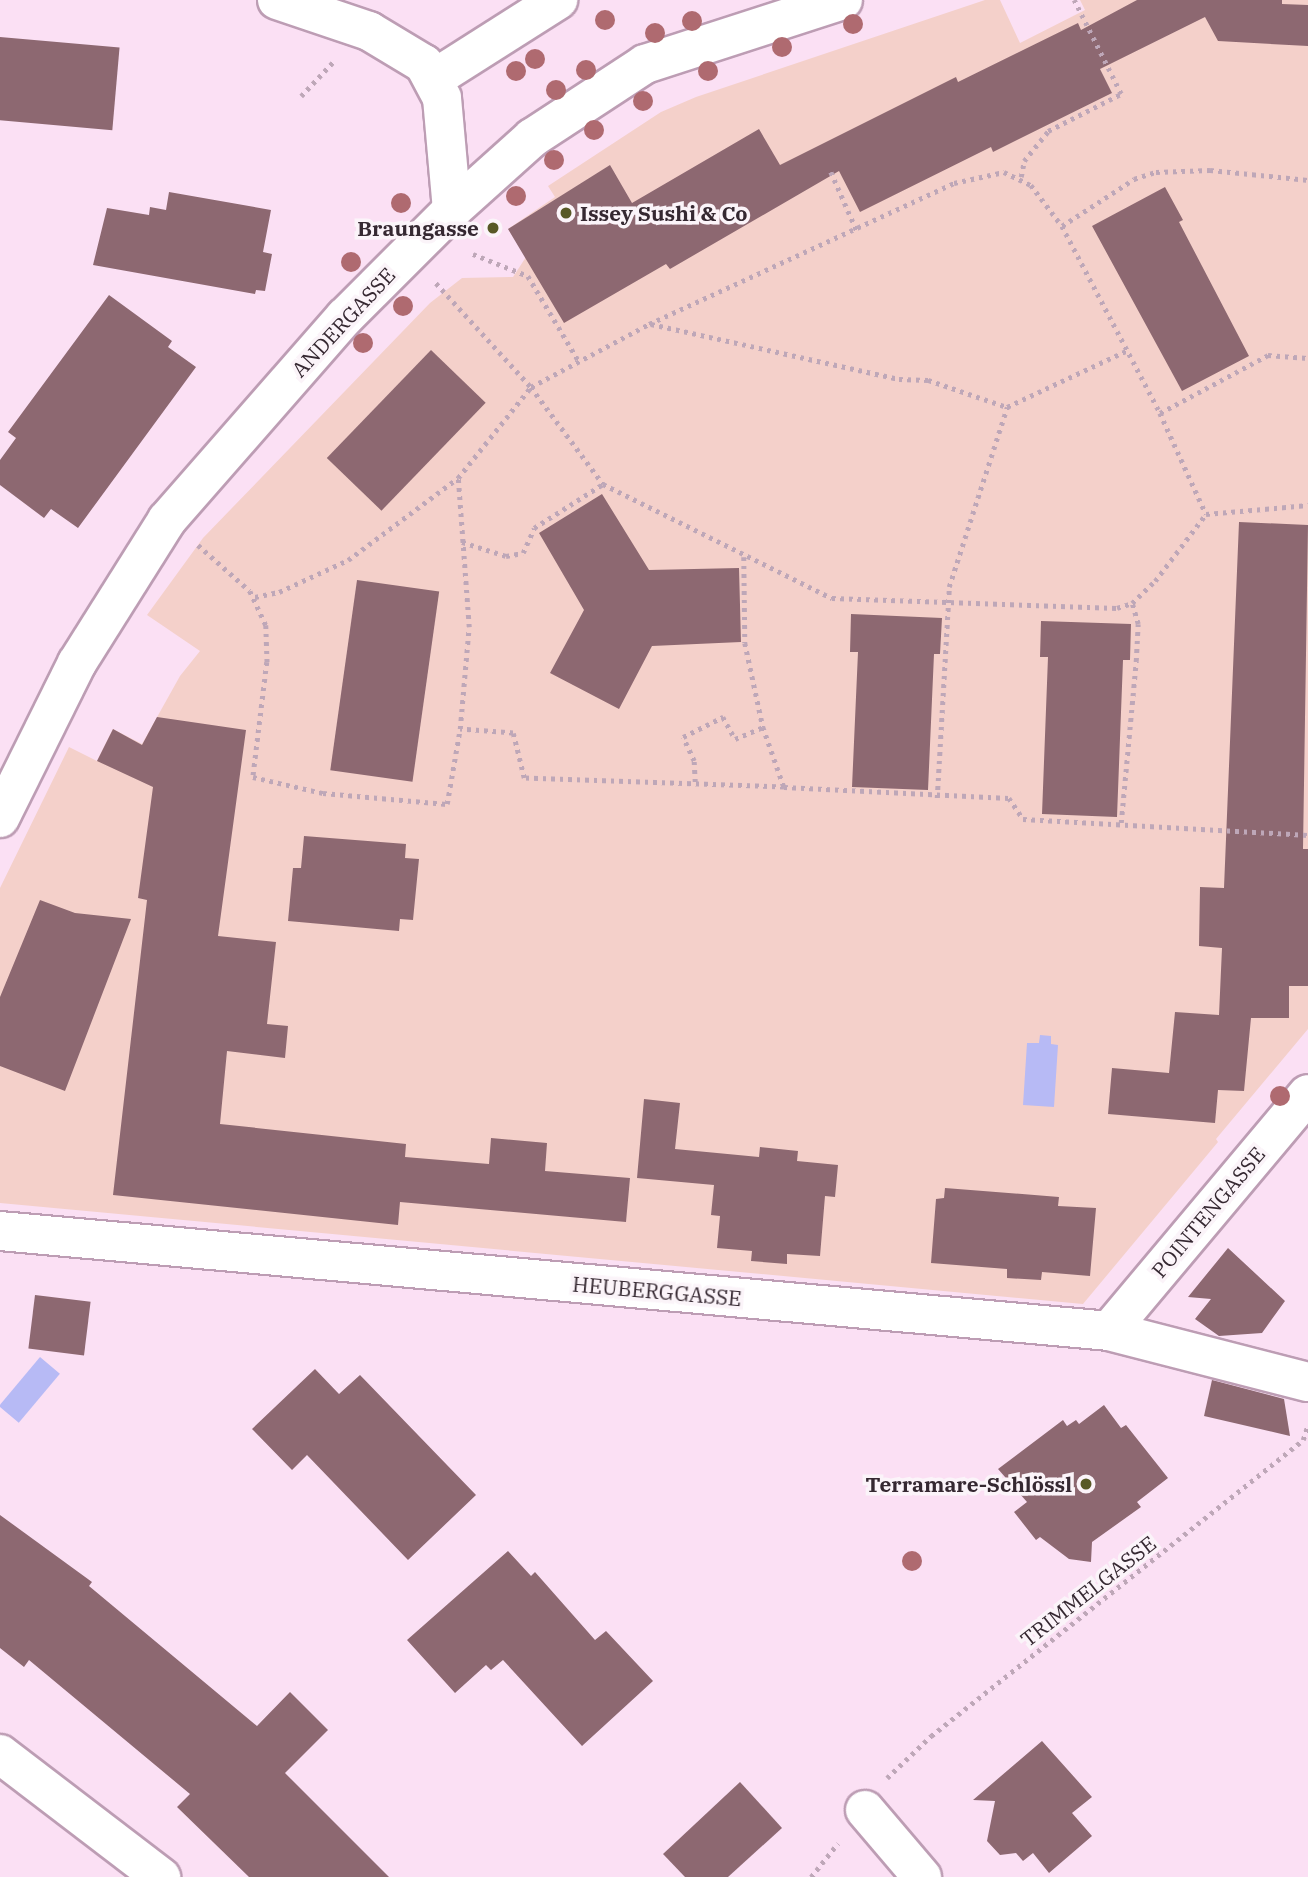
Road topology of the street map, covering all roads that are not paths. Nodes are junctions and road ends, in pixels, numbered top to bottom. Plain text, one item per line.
1 (277, 0) edge
2 (558, 0) edge
3 (843, 0) edge
4 (435, 78) junction
5 (452, 210) junction
6 (0, 818) edge
7 (1308, 1094) edge
8 (0, 1231) edge
9 (1109, 1331) junction
10 (1308, 1382) edge
11 (0, 1754) edge
12 (874, 1795) road end
13 (161, 1877) edge
14 (922, 1877) edge

1 - 4 street
2 - 4 street
3 - 5 street, ANDERGASSE
4 - 5 street
5 - 6 street, ANDERGASSE
7 - 9 street, POINTENGASSE
8 - 9 street, HEUBERGGASSE
9 - 10 street, HEUBERGGASSE
11 - 13 street
12 - 14 street

